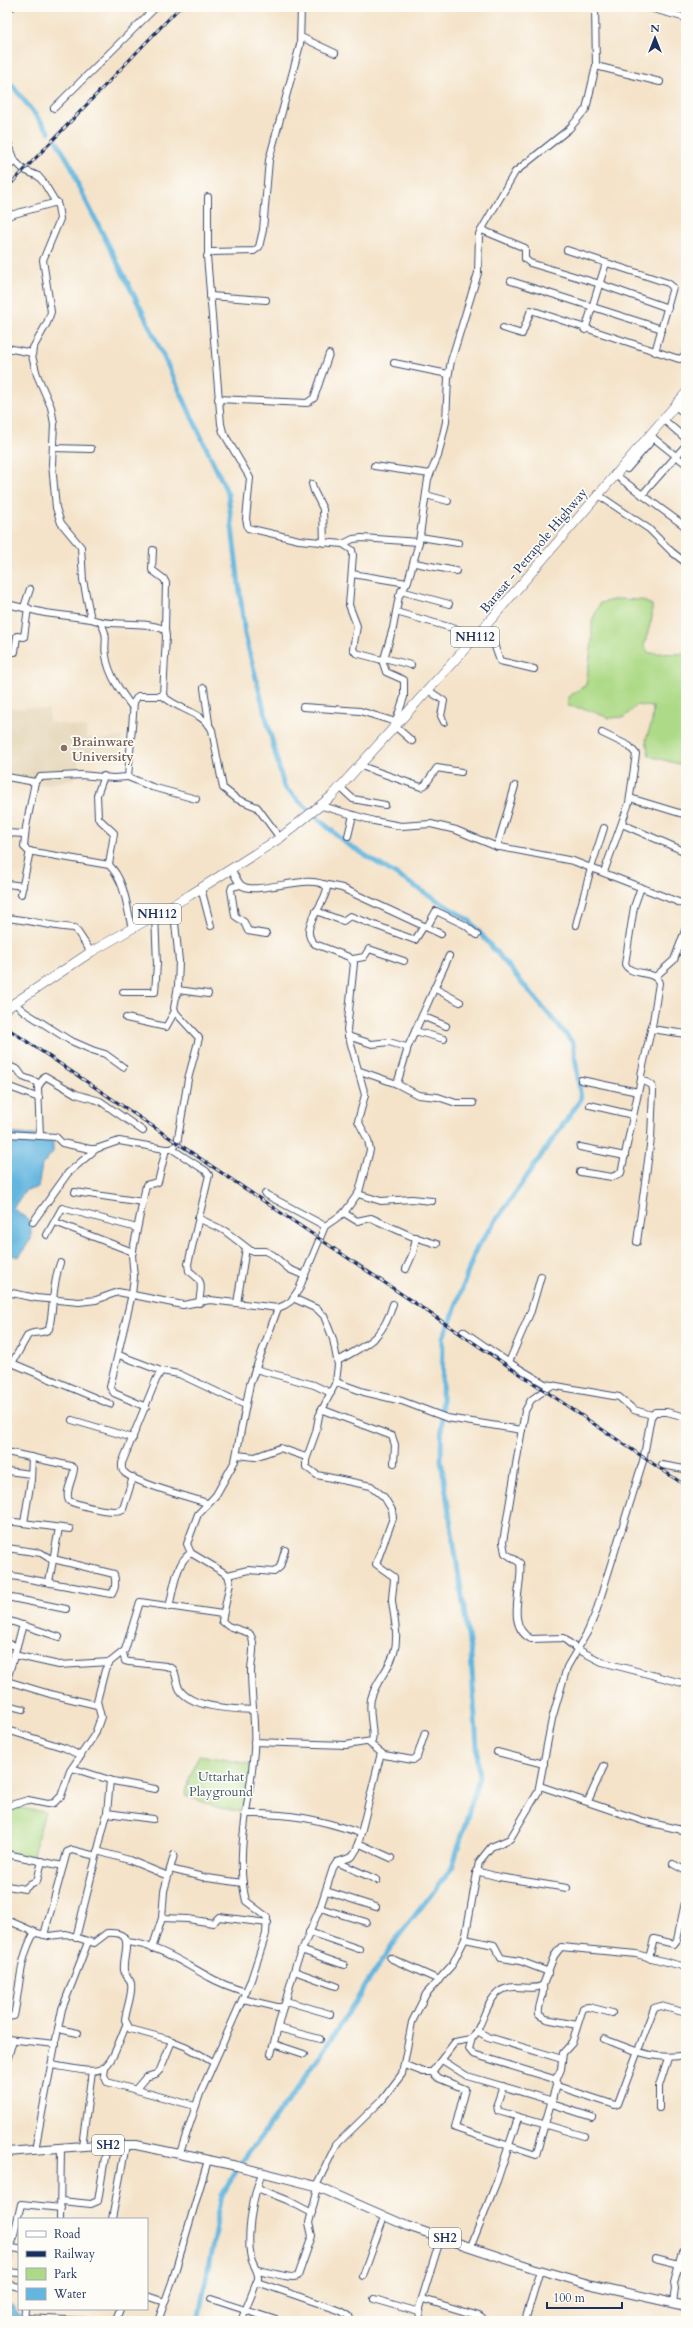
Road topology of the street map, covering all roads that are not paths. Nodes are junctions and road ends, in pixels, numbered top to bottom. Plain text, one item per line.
1 (156, 7) edge
2 (300, 7) edge
3 (595, 7) edge
4 (646, 7) edge
5 (686, 18) edge
6 (301, 37) junction
7 (334, 53) dead end
8 (596, 66) junction
9 (660, 82) dead end
10 (54, 108) dead end
11 (7, 139) edge
12 (15, 161) junction
13 (7, 168) edge
14 (208, 197) dead end
15 (57, 202) junction
16 (7, 216) edge
17 (482, 230) junction
18 (567, 250) dead end
19 (208, 253) junction
20 (606, 263) junction
21 (511, 281) dead end
22 (600, 284) junction
23 (210, 296) junction
24 (266, 300) dead end
25 (593, 306) junction
26 (668, 308) junction
27 (503, 328) dead end
28 (662, 329) junction
29 (585, 330) junction
30 (7, 348) edge
31 (655, 352) junction
32 (32, 353) junction
33 (329, 354) dead end
34 (686, 354) edge
35 (394, 363) dead end
36 (448, 374) junction
37 (686, 393) edge
38 (218, 399) junction
39 (675, 405) junction
40 (686, 416) edge
41 (664, 419) junction
42 (651, 436) junction
43 (686, 440) edge
44 (686, 445) edge
45 (53, 448) junction
46 (91, 449) dead end
47 (676, 456) junction
48 (686, 464) edge
49 (374, 466) dead end
50 (430, 474) junction
51 (617, 476) junction
52 (312, 484) dead end
53 (597, 494) junction
54 (642, 494) junction
55 (426, 495) junction
56 (448, 500) dead end
57 (686, 527) edge
58 (420, 539) junction
59 (324, 542) junction
60 (458, 543) dead end
61 (343, 544) junction
62 (153, 550) dead end
63 (415, 562) junction
64 (686, 563) edge
65 (456, 571) dead end
66 (352, 574) junction
67 (407, 583) junction
68 (30, 589) dead end
69 (401, 591) junction
70 (7, 604) edge
71 (449, 604) dead end
72 (26, 608) junction
73 (396, 612) junction
74 (91, 619) junction
75 (101, 623) junction
76 (165, 630) junction
77 (479, 633) junction
78 (7, 651) edge
79 (383, 660) junction
80 (411, 665) dead end
81 (534, 669) dead end
82 (204, 688) dead end
83 (428, 690) junction
84 (163, 696) junction
85 (303, 707) dead end
86 (133, 708) junction
87 (444, 722) dead end
88 (209, 723) junction
89 (395, 726) junction
90 (602, 733) dead end
91 (412, 741) dead end
92 (361, 766) junction
93 (461, 772) dead end
94 (104, 776) junction
95 (7, 777) edge
96 (128, 778) junction
97 (35, 782) junction
98 (515, 786) dead end
99 (341, 788) junction
100 (630, 798) junction
101 (196, 800) dead end
102 (385, 805) dead end
103 (319, 808) junction
104 (353, 815) junction
105 (686, 815) edge
106 (622, 824) junction
107 (604, 828) dead end
108 (7, 833) edge
109 (25, 834) junction
110 (348, 836) dead end
111 (280, 838) junction
112 (497, 847) junction
113 (30, 851) junction
114 (686, 852) edge
115 (109, 865) junction
116 (591, 868) junction
117 (231, 869) junction
118 (604, 872) junction
119 (7, 884) edge
120 (240, 884) junction
121 (323, 884) junction
122 (23, 886) junction
123 (641, 887) junction
124 (202, 888) junction
125 (21, 894) dead end
126 (173, 904) junction
127 (686, 905) edge
128 (316, 911) junction
129 (155, 915) junction
130 (7, 918) edge
131 (576, 925) dead end
132 (211, 926) dead end
133 (425, 927) junction
134 (686, 928) edge
135 (132, 929) junction
136 (266, 934) dead end
137 (441, 934) dead end
138 (477, 935) dead end
139 (91, 952) junction
140 (448, 956) dead end
141 (353, 960) junction
142 (404, 960) dead end
143 (655, 977) junction
144 (434, 988) junction
145 (178, 990) junction
146 (123, 992) dead end
147 (208, 994) dead end
148 (460, 1002) dead end
149 (11, 1005) edge
150 (175, 1011) junction
151 (422, 1016) junction
152 (126, 1018) dead end
153 (446, 1026) dead end
154 (651, 1029) junction
155 (415, 1031) junction
156 (686, 1034) edge
157 (348, 1036) junction
158 (444, 1039) dead end
159 (407, 1049) junction
160 (7, 1066) edge
161 (123, 1067) dead end
162 (360, 1071) junction
163 (641, 1079) junction
164 (581, 1080) dead end
165 (39, 1083) junction
166 (397, 1084) junction
167 (7, 1086) edge
168 (638, 1092) junction
169 (39, 1098) junction
170 (473, 1103) dead end
171 (590, 1105) dead end
172 (633, 1115) junction
173 (143, 1131) dead end
174 (7, 1134) edge
175 (40, 1136) junction
176 (580, 1147) dead end
177 (96, 1149) junction
178 (169, 1149) junction
179 (625, 1156) junction
180 (580, 1172) dead end
181 (75, 1192) dead end
182 (264, 1194) dead end
183 (358, 1194) junction
184 (432, 1201) dead end
185 (142, 1202) junction
186 (344, 1213) junction
187 (198, 1218) junction
188 (33, 1222) dead end
189 (55, 1222) junction
190 (325, 1226) junction
191 (137, 1228) junction
192 (47, 1235) dead end
193 (416, 1237) junction
194 (637, 1242) dead end
195 (436, 1244) dead end
196 (246, 1248) junction
197 (133, 1252) junction
198 (60, 1263) dead end
199 (406, 1269) dead end
200 (305, 1276) junction
201 (541, 1276) dead end
202 (7, 1292) edge
203 (132, 1294) junction
204 (293, 1298) junction
205 (55, 1300) junction
206 (199, 1303) junction
207 (237, 1303) junction
208 (393, 1304) dead end
209 (278, 1308) junction
210 (463, 1330) dead end
211 (119, 1356) junction
212 (9, 1361) edge
213 (338, 1361) junction
214 (509, 1362) junction
215 (255, 1369) junction
216 (162, 1371) junction
217 (7, 1372) edge
218 (336, 1382) junction
219 (552, 1385) junction
220 (331, 1392) junction
221 (110, 1404) dead end
222 (245, 1405) junction
223 (146, 1407) junction
224 (321, 1409) junction
225 (652, 1414) junction
226 (686, 1417) edge
227 (72, 1420) dead end
228 (522, 1430) junction
229 (133, 1438) junction
230 (7, 1452) edge
231 (237, 1455) junction
232 (32, 1457) junction
233 (306, 1457) junction
234 (394, 1463) dead end
235 (662, 1465) dead end
236 (686, 1465) edge
237 (7, 1470) edge
238 (31, 1474) junction
239 (133, 1477) junction
240 (207, 1503) junction
241 (7, 1521) edge
242 (24, 1523) junction
243 (59, 1528) junction
244 (70, 1529) dead end
245 (7, 1548) edge
246 (285, 1550) dead end
247 (191, 1553) junction
248 (54, 1559) junction
249 (7, 1575) edge
250 (228, 1575) junction
251 (49, 1582) junction
252 (7, 1597) edge
253 (169, 1607) junction
254 (66, 1609) dead end
255 (222, 1614) junction
256 (7, 1620) edge
257 (23, 1625) junction
258 (59, 1636) dead end
259 (7, 1644) edge
260 (17, 1646) junction
261 (577, 1649) junction
262 (123, 1652) junction
263 (14, 1655) junction
264 (110, 1662) junction
265 (7, 1678) edge
266 (686, 1684) edge
267 (7, 1705) edge
268 (97, 1705) junction
269 (23, 1709) dead end
270 (253, 1710) junction
271 (7, 1730) edge
272 (425, 1733) dead end
273 (254, 1742) junction
274 (369, 1743) junction
275 (497, 1752) dead end
276 (381, 1753) junction
277 (80, 1756) junction
278 (544, 1764) junction
279 (604, 1766) dead end
280 (72, 1768) junction
281 (110, 1780) junction
282 (540, 1786) junction
283 (155, 1789) dead end
284 (588, 1801) junction
285 (7, 1806) edge
286 (107, 1813) junction
287 (245, 1814) junction
288 (153, 1819) dead end
289 (686, 1831) edge
290 (360, 1832) junction
291 (358, 1843) junction
292 (7, 1854) edge
293 (96, 1854) junction
294 (174, 1855) dead end
295 (391, 1858) dead end
296 (42, 1861) junction
297 (337, 1862) junction
298 (673, 1864) dead end
299 (63, 1866) junction
300 (170, 1869) junction
301 (476, 1871) junction
302 (686, 1871) edge
303 (168, 1876) junction
304 (377, 1880) dead end
305 (243, 1883) junction
306 (7, 1886) edge
307 (567, 1888) dead end
308 (326, 1891) junction
309 (686, 1898) edge
310 (376, 1907) dead end
311 (320, 1908) junction
312 (162, 1918) junction
313 (7, 1920) edge
314 (366, 1922) dead end
315 (268, 1923) junction
316 (34, 1932) junction
317 (309, 1932) junction
318 (44, 1935) junction
319 (76, 1938) junction
320 (465, 1939) junction
321 (88, 1942) junction
322 (127, 1942) junction
323 (152, 1949) junction
324 (359, 1949) dead end
325 (301, 1950) junction
326 (390, 1958) dead end
327 (649, 1958) junction
328 (344, 1965) dead end
329 (686, 1967) edge
330 (294, 1971) junction
331 (549, 1972) junction
332 (438, 1980) junction
333 (544, 1985) junction
334 (336, 1986) dead end
335 (246, 1992) junction
336 (243, 1999) junction
337 (284, 2004) junction
338 (612, 2013) dead end
339 (686, 2013) edge
340 (330, 2014) dead end
341 (7, 2017) edge
342 (126, 2025) junction
343 (577, 2025) junction
344 (278, 2028) junction
345 (58, 2029) junction
346 (477, 2031) junction
347 (78, 2033) dead end
348 (472, 2038) junction
349 (604, 2038) dead end
350 (10, 2039) edge
351 (320, 2039) dead end
352 (172, 2041) junction
353 (56, 2044) junction
354 (274, 2044) junction
355 (637, 2052) junction
356 (271, 2054) dead end
357 (304, 2054) dead end
358 (686, 2055) edge
359 (668, 2058) junction
360 (562, 2059) junction
361 (442, 2060) junction
362 (7, 2061) edge
363 (213, 2062) junction
364 (52, 2065) junction
365 (405, 2065) junction
366 (106, 2069) junction
367 (92, 2071) junction
368 (432, 2072) junction
369 (557, 2084) junction
370 (503, 2086) junction
371 (135, 2090) junction
372 (552, 2103) junction
373 (195, 2106) junction
374 (659, 2108) dead end
375 (592, 2117) dead end
376 (518, 2118) junction
377 (546, 2125) junction
378 (584, 2136) dead end
379 (107, 2145) junction
380 (126, 2145) junction
381 (82, 2146) junction
382 (61, 2147) junction
383 (509, 2147) junction
384 (35, 2150) junction
385 (7, 2152) edge
386 (180, 2153) junction
387 (208, 2160) junction
388 (263, 2172) junction
389 (317, 2186) junction
390 (257, 2188) junction
391 (61, 2201) junction
392 (61, 2208) junction
393 (312, 2214) junction
394 (384, 2217) junction
395 (60, 2218) edge
396 (112, 2218) edge
397 (441, 2237) junction
398 (471, 2246) junction
399 (11, 2248) junction
400 (18, 2249) edge
401 (682, 2252) dead end
402 (656, 2259) dead end
403 (7, 2265) edge
404 (678, 2266) junction
405 (257, 2270) junction
406 (540, 2270) junction
407 (686, 2271) edge
408 (7, 2272) edge
409 (18, 2273) edge
410 (363, 2276) dead end
411 (257, 2282) junction
412 (7, 2284) edge
413 (18, 2287) edge
414 (148, 2296) edge
415 (211, 2298) dead end
416 (374, 2298) dead end
417 (423, 2299) junction
418 (165, 2302) junction
419 (673, 2303) junction
420 (686, 2306) edge
421 (25, 2310) edge
422 (120, 2310) edge
423 (246, 2310) junction
424 (419, 2312) junction
425 (24, 2320) edge
426 (275, 2320) edge
427 (88, 2321) edge
428 (112, 2321) edge
429 (158, 2321) edge
430 (241, 2321) edge
431 (352, 2321) edge
432 (420, 2321) edge
433 (485, 2321) edge
434 (525, 2321) edge

1 - 10 street
2 - 6 street
3 - 8 street
4 - 5 street
6 - 7 street
6 - 19 street
8 - 9 street
8 - 17 street
11 - 12 street
12 - 13 street
12 - 15 street
14 - 19 street
15 - 16 street
15 - 32 street
17 - 22 street
17 - 36 street
18 - 20 street
19 - 23 street
20 - 22 street
20 - 26 street
21 - 25 street
22 - 25 street
22 - 26 street
23 - 24 street
23 - 38 street
25 - 28 street
25 - 29 street
26 - 28 street
27 - 29 street
28 - 31 street
29 - 31 street
30 - 32 street
31 - 34 street
32 - 45 street
33 - 38 street
35 - 36 street
36 - 50 street
37 - 39 highway, Barasat - Petrapole Highway / NH112
38 - 59 street
39 - 40 street
39 - 41 highway, Barasat - Petrapole Highway / NH112
41 - 42 highway, Barasat - Petrapole Highway / NH112
41 - 43 street
42 - 47 street
42 - 51 highway, Barasat - Petrapole Highway / NH112
44 - 47 street
45 - 46 street
45 - 74 street
47 - 48 street
47 - 54 street
49 - 50 street
50 - 55 street
51 - 53 highway, Barasat - Petrapole Highway / NH112
51 - 54 street
52 - 59 street
53 - 64 street
53 - 77 highway, Barasat - Petrapole Highway / NH112
54 - 57 street
55 - 56 street
55 - 58 street
58 - 60 street
58 - 61 street
58 - 63 street
59 - 61 street
61 - 66 street
62 - 76 street
63 - 65 street
63 - 67 street
66 - 67 street
66 - 79 street
67 - 69 street
68 - 72 street
69 - 71 street
69 - 73 street
70 - 72 street
72 - 74 street
72 - 78 street
73 - 77 street
73 - 79 street
74 - 75 street
75 - 76 street
75 - 86 street
76 - 84 street
77 - 81 street
77 - 83 highway, Barasat - Petrapole Highway / NH112
79 - 80 street
79 - 89 street
82 - 88 street
83 - 87 street
83 - 89 highway, Barasat - Petrapole Highway / NH112
84 - 86 street
84 - 88 street
85 - 89 street
86 - 96 street
88 - 111 street
89 - 91 street
89 - 92 highway, Barasat - Petrapole Highway / NH112
90 - 100 street
92 - 93 street
92 - 99 highway, Barasat - Petrapole Highway / NH112
94 - 96 street
94 - 97 street
94 - 115 street
95 - 97 street
96 - 101 street
97 - 109 street
98 - 112 street
99 - 102 street
99 - 103 highway, Barasat - Petrapole Highway / NH112
100 - 105 street
100 - 106 street
103 - 104 street
103 - 111 highway, NH112
104 - 110 street
104 - 112 street
106 - 114 street
106 - 118 street
107 - 116 street
108 - 109 street
109 - 113 street
111 - 117 highway, NH112
112 - 116 street
113 - 115 street
113 - 122 street
115 - 135 street
116 - 118 street
116 - 131 street
117 - 120 street
117 - 124 highway, NH112
118 - 123 street
119 - 122 street
120 - 121 street
120 - 136 street
121 - 128 street
121 - 133 street
122 - 125 street
123 - 127 street
123 - 143 street
124 - 126 highway, NH112
124 - 132 street
126 - 129 highway, NH112
126 - 145 street
128 - 133 street
128 - 141 street
129 - 135 highway, NH112
129 - 146 street
130 - 139 street
133 - 137 street
133 - 138 street
134 - 143 street
135 - 139 highway, NH112
139 - 149 highway, NH112
140 - 144 street
141 - 142 street
141 - 157 street
143 - 154 street
144 - 148 street
144 - 151 street
145 - 147 street
145 - 150 street
149 - 161 street
150 - 152 street
150 - 178 street
151 - 153 street
151 - 155 street
154 - 156 street
154 - 163 street
155 - 158 street
155 - 159 street
157 - 159 street
157 - 162 street
159 - 166 street
160 - 165 street
162 - 166 street
162 - 183 street
163 - 168 street
163 - 194 street
164 - 168 street
165 - 169 street
165 - 173 street
166 - 170 street
167 - 169 street
168 - 172 street
169 - 175 street
171 - 172 street
172 - 179 street
174 - 175 street
175 - 177 street
176 - 179 street
177 - 178 street
177 - 188 street
178 - 185 street
178 - 187 street
179 - 180 street
181 - 185 street
182 - 190 street
183 - 184 street
183 - 186 street
185 - 191 street
186 - 190 street
186 - 193 street
187 - 196 street
187 - 206 street
189 - 191 street
189 - 192 street
189 - 197 street
190 - 200 street
191 - 197 street
193 - 195 street
193 - 199 street
196 - 200 street
196 - 207 street
197 - 203 street
198 - 205 street
200 - 204 street
201 - 214 street
202 - 205 street
203 - 205 street
203 - 206 street
203 - 211 street
204 - 209 street
204 - 213 street
205 - 212 street
206 - 207 street
207 - 209 street
208 - 213 street
209 - 215 street
210 - 214 street
211 - 216 street
211 - 223 street
212 - 217 street
212 - 221 street
213 - 218 street
214 - 219 street
215 - 220 street
215 - 222 street
216 - 222 street
216 - 223 street
218 - 220 street
218 - 228 street
219 - 225 street
219 - 228 street
220 - 224 street
222 - 231 street
223 - 229 street
224 - 233 street
224 - 234 street
225 - 226 street
225 - 261 street
227 - 229 street
228 - 261 street
229 - 239 street
230 - 232 street
231 - 233 street
231 - 240 street
232 - 238 street
232 - 239 street
233 - 274 street
235 - 236 street
237 - 238 street
238 - 242 street
239 - 240 street
240 - 247 street
241 - 242 street
242 - 243 street
243 - 244 street
243 - 248 street
245 - 248 street
246 - 250 street
247 - 250 street
247 - 253 street
248 - 251 street
248 - 251 street
249 - 251 street
250 - 255 street
252 - 254 street
253 - 255 street
253 - 262 street
255 - 270 street
256 - 257 street
257 - 258 street
257 - 260 street
259 - 260 street
260 - 263 street
261 - 266 street
261 - 278 street
262 - 264 street
262 - 270 street
263 - 264 street
263 - 265 street
264 - 268 street
265 - 268 street
267 - 269 street
268 - 277 street
270 - 273 street
271 - 277 street
272 - 276 street
273 - 274 street
273 - 287 street
274 - 276 street
275 - 278 street
276 - 290 street
277 - 280 street
278 - 282 street
279 - 284 street
280 - 281 street
280 - 285 street
281 - 283 street
281 - 286 street
282 - 284 street
282 - 301 street
284 - 289 street
286 - 288 street
286 - 293 street
287 - 290 street
287 - 305 street
290 - 291 street
291 - 295 street
291 - 297 street
292 - 296 street
293 - 299 street
293 - 303 street
293 - 319 street
294 - 300 street
296 - 299 street
296 - 306 street
297 - 304 street
297 - 308 street
298 - 302 street
299 - 318 street
300 - 303 street
300 - 305 street
301 - 307 street
301 - 320 street
303 - 312 street
305 - 315 street
308 - 310 street
308 - 311 street
309 - 327 street
311 - 314 street
311 - 317 street
312 - 315 street
312 - 323 street
313 - 316 street
315 - 335 street
316 - 318 street
316 - 341 street
317 - 324 street
317 - 325 street
318 - 319 street
319 - 321 street
320 - 331 street
320 - 332 street
321 - 322 street
321 - 345 street
322 - 323 street
322 - 342 street
323 - 335 street
325 - 328 street
325 - 330 street
326 - 332 street
327 - 329 street
327 - 331 street
330 - 334 street
330 - 337 street
331 - 333 street
332 - 365 street
333 - 343 street
333 - 346 street
335 - 336 street
336 - 337 street
336 - 363 street
337 - 340 street
337 - 344 street
338 - 343 street
339 - 355 street
342 - 352 street
342 - 366 street
343 - 360 street
344 - 351 street
344 - 354 street
345 - 347 street
345 - 353 street
346 - 348 street
346 - 360 street
348 - 361 street
348 - 369 street
349 - 355 street
350 - 353 street
350 - 362 street
352 - 363 street
352 - 371 street
353 - 364 street
354 - 356 street
354 - 357 street
355 - 359 street
355 - 369 street
358 - 359 street
359 - 374 street
360 - 369 street
361 - 368 street
361 - 370 street
363 - 373 street
364 - 367 street
364 - 384 street
365 - 368 street
365 - 389 street
366 - 367 street
366 - 371 street
367 - 381 street
368 - 383 street
369 - 372 street
370 - 372 street
370 - 376 street
371 - 373 street
372 - 375 street
372 - 377 street
373 - 386 street
376 - 377 street
376 - 383 street
377 - 378 street
377 - 383 street
379 - 380 main road, SH2
379 - 381 main road, SH2
379 - 391 street
380 - 386 main road, SH2
380 - 396 street
381 - 382 main road, SH2
382 - 384 main road, SH2
382 - 391 street
383 - 398 street
384 - 385 main road, SH2
386 - 387 main road, SH2
387 - 388 main road, SH2
387 - 418 street
388 - 389 main road, SH2
388 - 390 street
389 - 393 street
389 - 394 main road, SH2
390 - 393 street
390 - 405 street
391 - 392 street
392 - 395 street
392 - 399 street
393 - 405 street
394 - 397 main road, SH2
394 - 410 street
397 - 398 main road, SH2
397 - 417 street
398 - 406 main road, SH2
399 - 400 street
399 - 403 street
401 - 404 street
402 - 404 street
404 - 407 street
404 - 419 street
405 - 411 street
406 - 419 main road, SH2
406 - 434 street
408 - 409 street
411 - 423 street
411 - 431 street
412 - 413 street
414 - 418 street
415 - 423 street
416 - 424 street
417 - 424 street
417 - 433 street
418 - 429 street
419 - 420 main road, SH2
421 - 425 street
422 - 428 street
423 - 426 street
423 - 430 street
424 - 432 street
425 - 427 street

